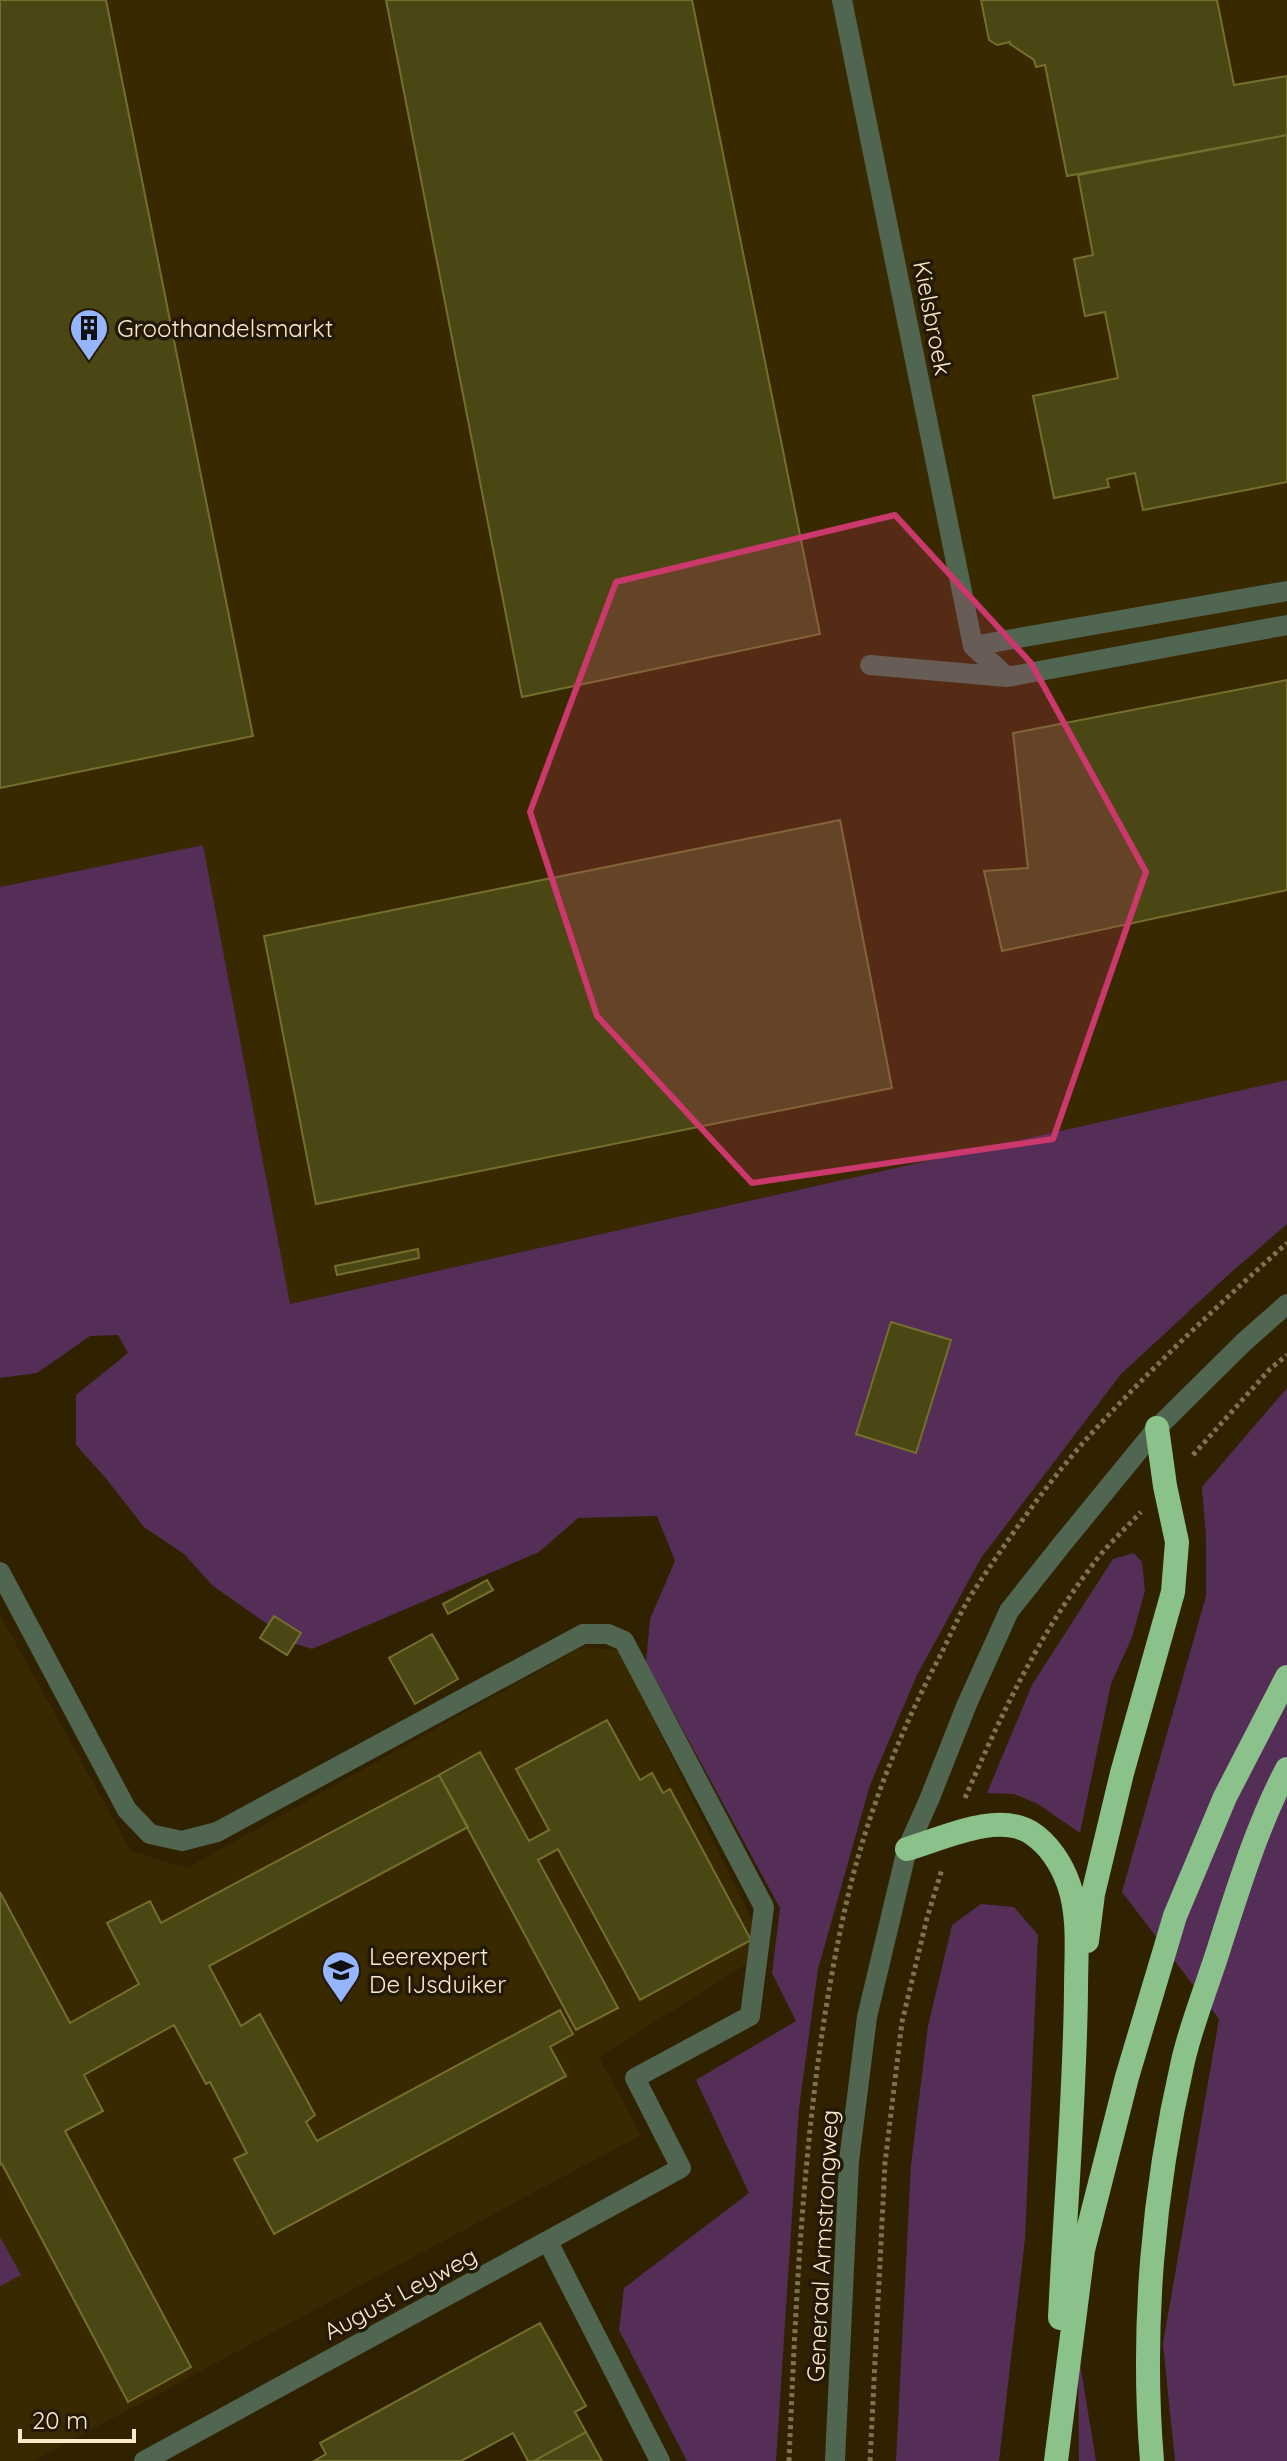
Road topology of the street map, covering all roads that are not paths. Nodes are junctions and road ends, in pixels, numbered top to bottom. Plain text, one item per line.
1 (842, 0) edge
2 (1287, 591) edge
3 (1287, 625) edge
4 (973, 646) junction
5 (870, 665) dead end
6 (1007, 677) junction
7 (1287, 1304) edge
8 (1157, 1428) junction
9 (0, 1572) edge
10 (1287, 1677) edge
11 (1287, 1769) edge
12 (907, 1849) junction
13 (1076, 2016) junction
14 (548, 2242) junction
15 (144, 2461) edge
16 (660, 2461) edge
17 (835, 2461) edge
18 (1055, 2461) edge
19 (1152, 2461) edge

1 - 4 street, Kielsbroek
2 - 4 street
3 - 6 street
4 - 6 street
5 - 6 street
7 - 8 street, Generaal Armstrongweg
8 - 12 street, Generaal Armstrongweg
8 - 13 highway
9 - 14 street, August Leyweg
10 - 18 highway
11 - 19 highway
12 - 13 highway
12 - 17 street, Generaal Armstrongweg
13 - 18 highway
14 - 15 street, August Leyweg
14 - 16 street

